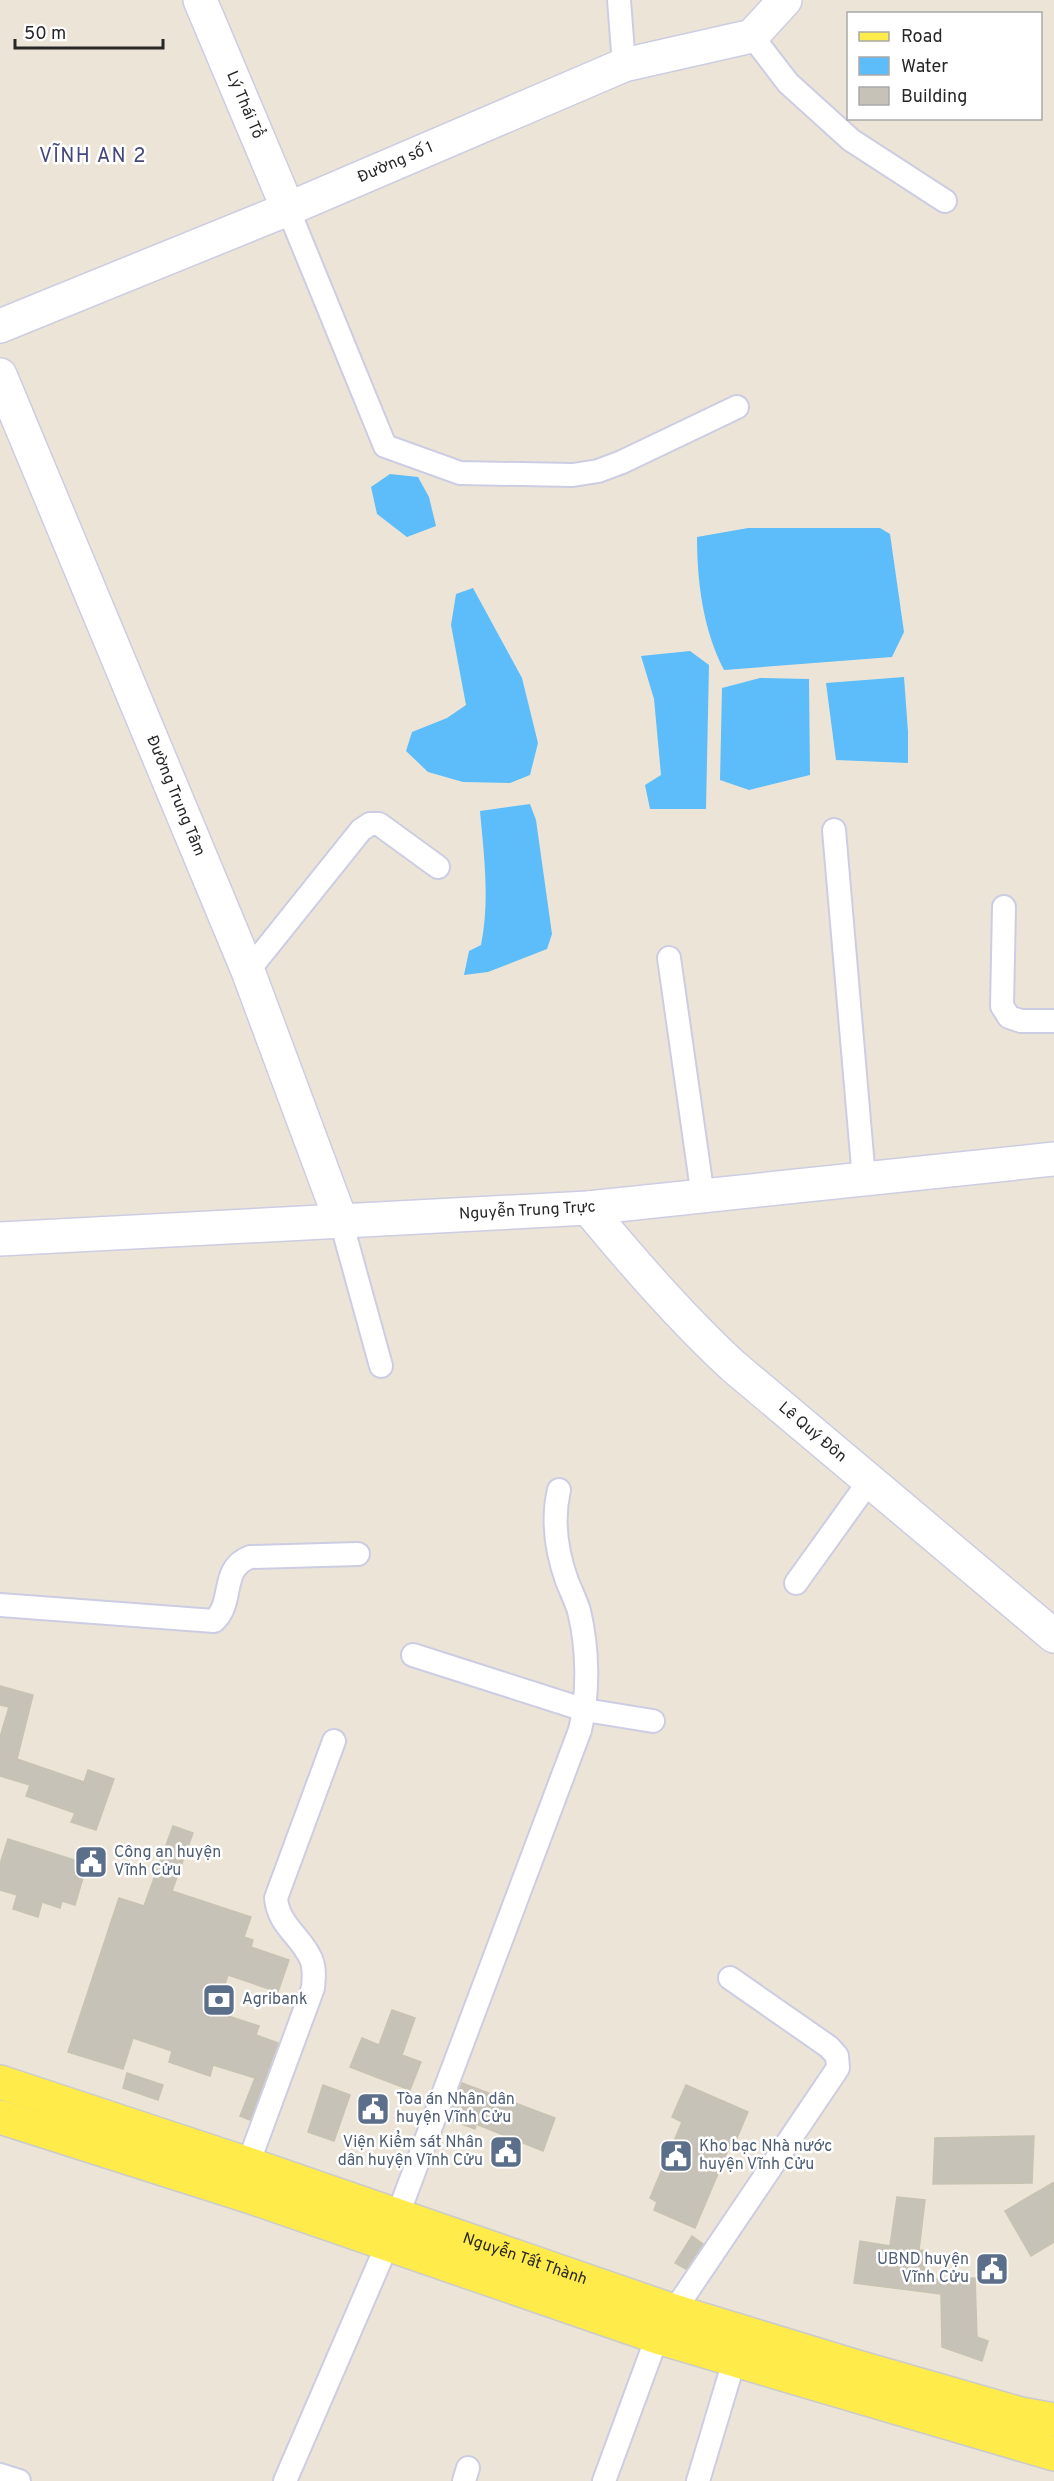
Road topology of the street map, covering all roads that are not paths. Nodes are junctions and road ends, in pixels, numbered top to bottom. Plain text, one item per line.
1 (200, 0) edge
2 (619, 0) edge
3 (785, 0) edge
4 (752, 36) junction
5 (624, 64) junction
6 (945, 201) dead end
7 (288, 209) junction
8 (0, 326) edge
9 (0, 375) edge
10 (737, 407) dead end
11 (834, 830) dead end
12 (438, 867) dead end
13 (1004, 907) dead end
14 (669, 958) dead end
15 (248, 972) junction
16 (1054, 1021) edge
17 (1054, 1159) edge
18 (864, 1179) junction
19 (703, 1197) junction
20 (588, 1208) junction
21 (341, 1221) junction
22 (0, 1239) edge
23 (381, 1366) dead end
24 (870, 1480) junction
25 (559, 1490) dead end
26 (358, 1554) dead end
27 (796, 1582) dead end
28 (0, 1605) edge
29 (1054, 1636) edge
30 (413, 1655) dead end
31 (585, 1710) junction
32 (653, 1720) dead end
33 (334, 1740) dead end
34 (730, 1978) dead end
35 (0, 2082) edge
36 (40, 2096) junction
37 (15, 2122) edge
38 (248, 2164) junction
39 (392, 2231) junction
40 (666, 2324) junction
41 (734, 2361) junction
42 (1054, 2420) edge
43 (1054, 2454) edge
44 (0, 2475) edge
45 (19, 2481) edge
46 (285, 2481) edge
47 (604, 2481) edge
48 (698, 2481) edge

1 - 7 street, Lý Thái Tổ
2 - 5 street
3 - 4 street
4 - 5 street, Đường số 1
4 - 6 street
5 - 7 street, Đường số 1
7 - 8 street, Đường số 1
7 - 10 street
9 - 15 street, Đường Trung Tâm
11 - 18 street
12 - 15 street
13 - 16 street
14 - 19 street
15 - 21 street, Đường Trung Tâm
17 - 18 street, Nguyễn Trung Trực
18 - 19 street, Nguyễn Trung Trực
19 - 20 street, Nguyễn Trung Trực
20 - 21 street, Nguyễn Trung Trực
20 - 24 street, Lê Quý Đôn
21 - 22 street, Nguyễn Trung Trực
21 - 23 street
24 - 27 street
24 - 29 street, Lê Quý Đôn
25 - 31 street
26 - 28 street
30 - 31 street
31 - 32 street
31 - 39 street
33 - 38 street
34 - 40 street
35 - 36 main road, Nguyễn Tất Thành
36 - 37 main road
36 - 38 main road, Nguyễn Tất Thành
37 - 39 main road, Nguyễn Tất Thành
38 - 39 main road, Nguyễn Tất Thành
39 - 40 main road, Nguyễn Tất Thành
39 - 46 street
40 - 41 main road, Nguyễn Tất Thành
40 - 42 main road, Nguyễn Tất Thành
40 - 47 street
41 - 43 main road, Nguyễn Tất Thành
41 - 48 street
44 - 45 street

